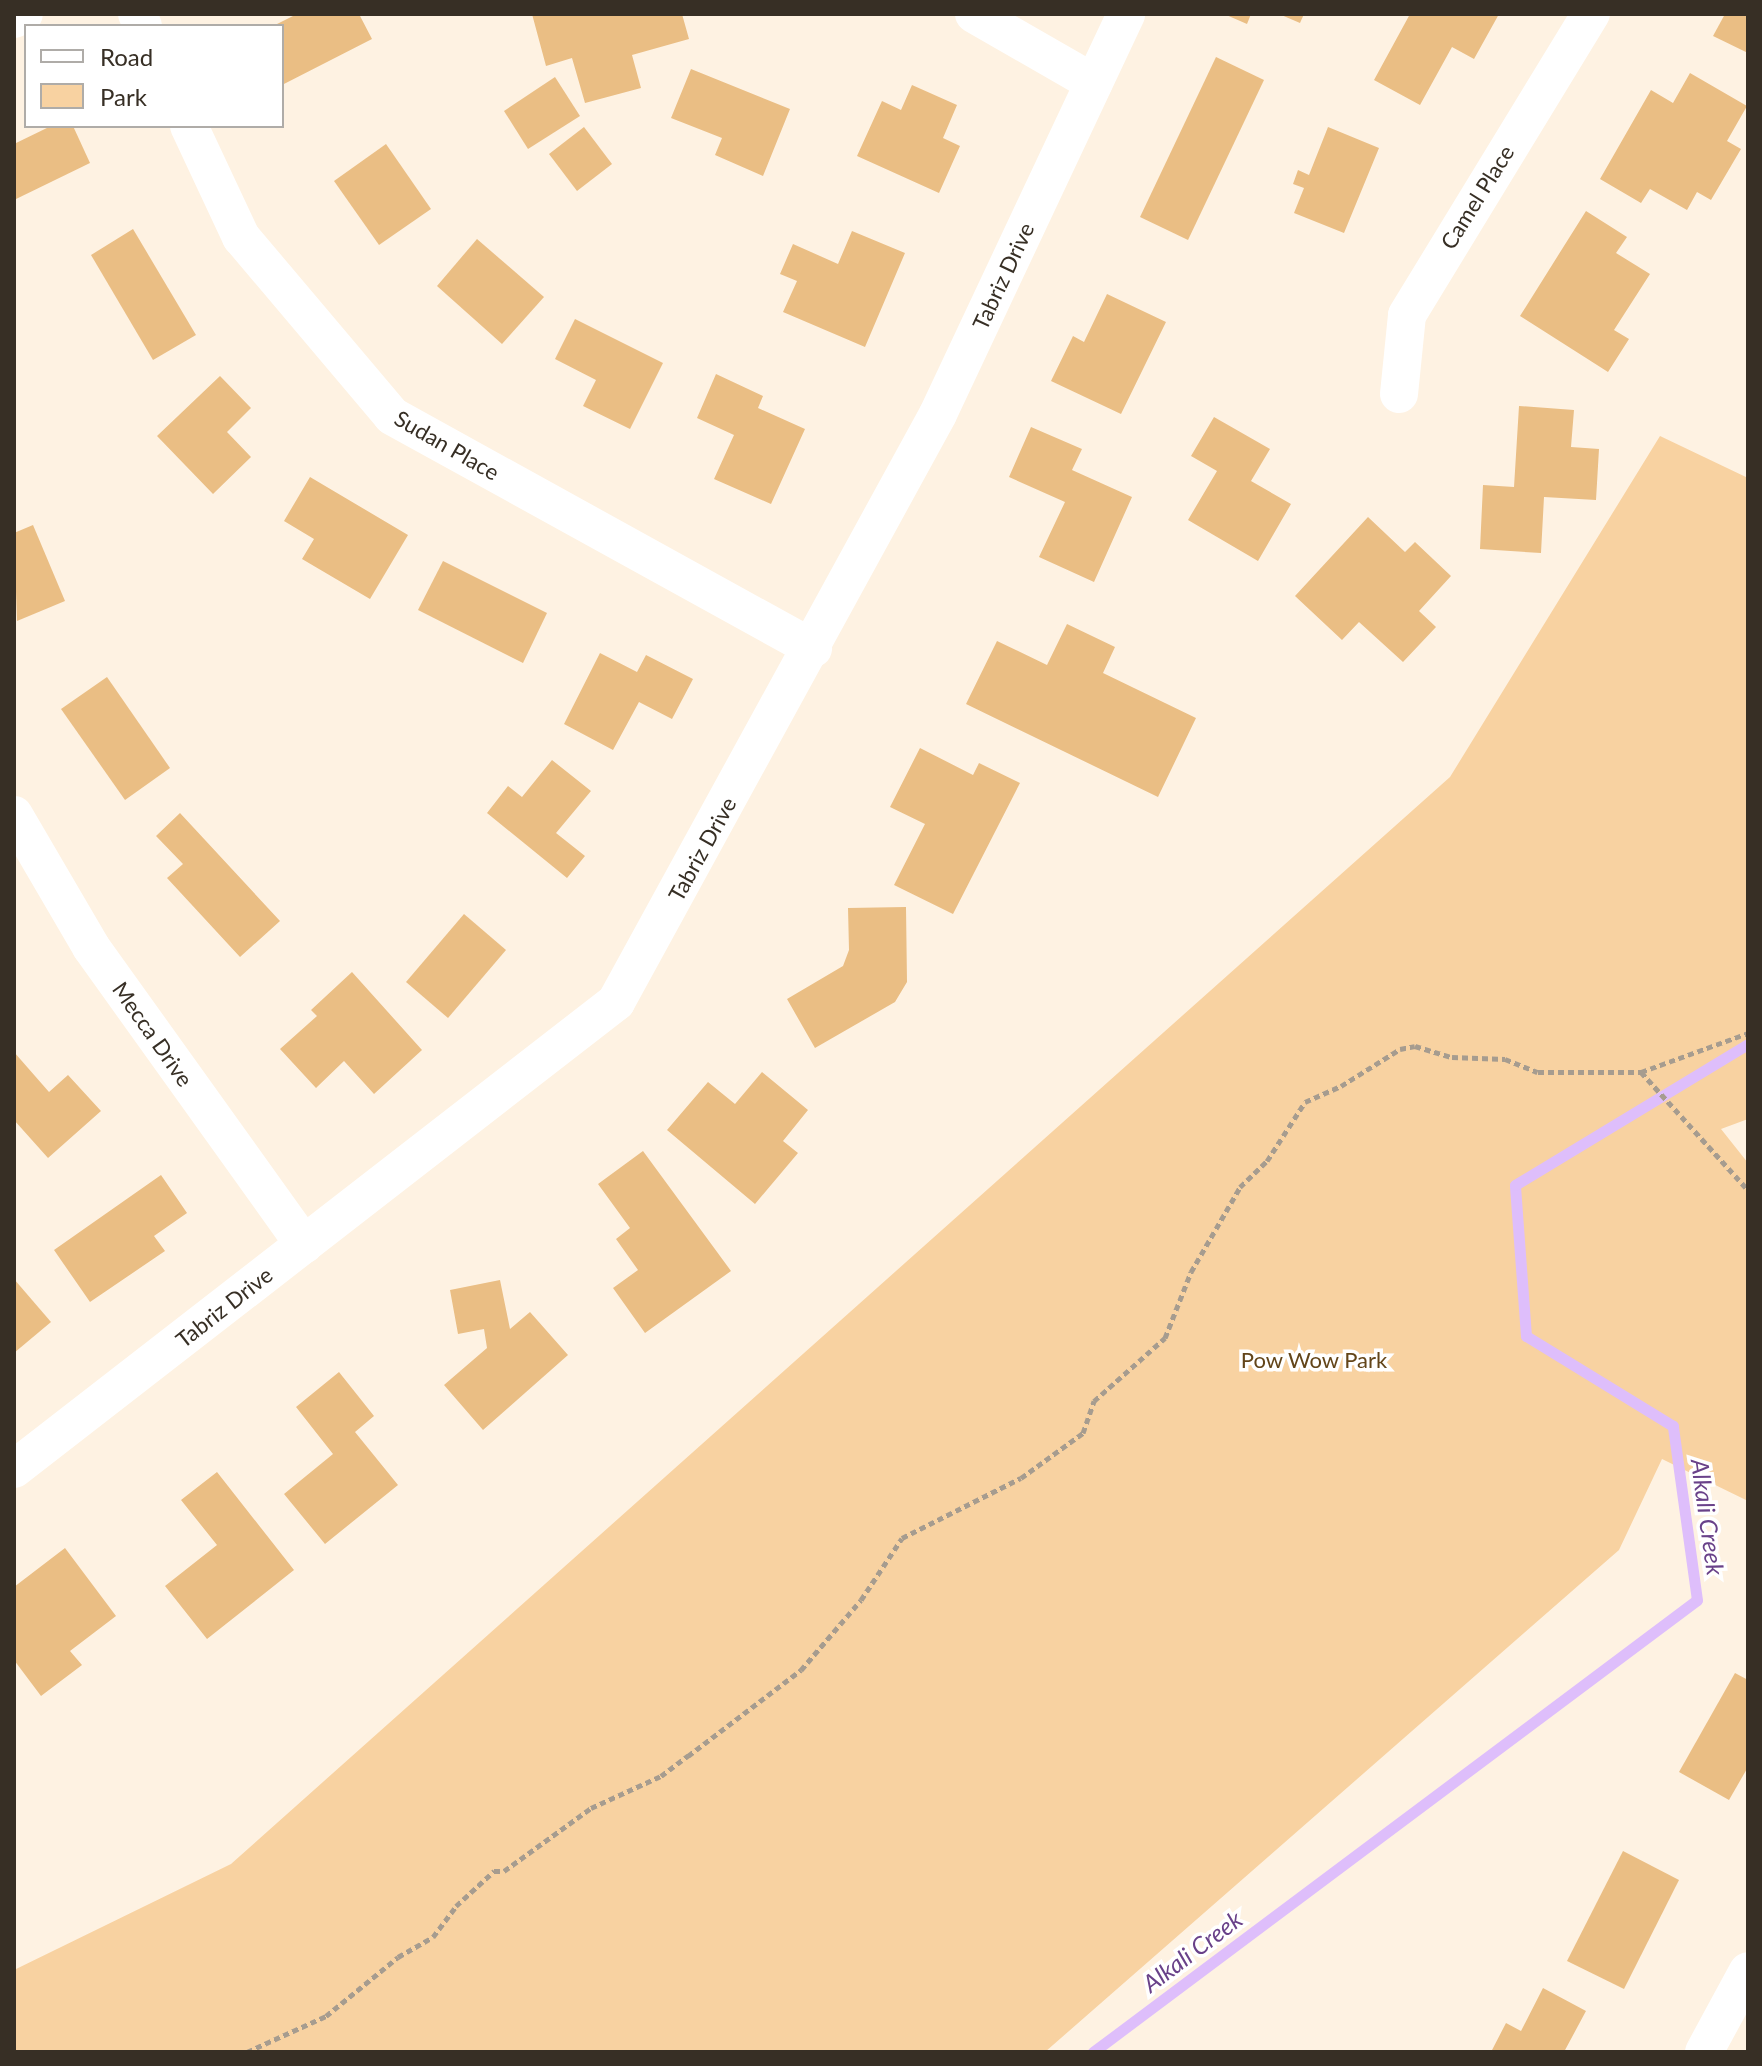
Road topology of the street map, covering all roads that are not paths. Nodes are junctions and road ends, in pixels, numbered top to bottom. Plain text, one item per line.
1 (24, 14) edge
2 (974, 14) edge
3 (1126, 14) edge
4 (1591, 14) edge
5 (14, 19) edge
6 (1094, 83) junction
7 (190, 128) edge
8 (1399, 394) dead end
9 (813, 648) junction
10 (14, 815) edge
11 (304, 1245) junction
12 (14, 1469) edge
13 (1748, 1971) edge
14 (1704, 2052) edge

1 - 5 street
2 - 6 street
3 - 6 street, Tabriz Drive
4 - 8 street, Camel Place
6 - 9 street, Tabriz Drive
7 - 9 street, Sudan Place
9 - 11 street, Tabriz Drive
10 - 11 street, Mecca Drive
11 - 12 street, Tabriz Drive
13 - 14 street

